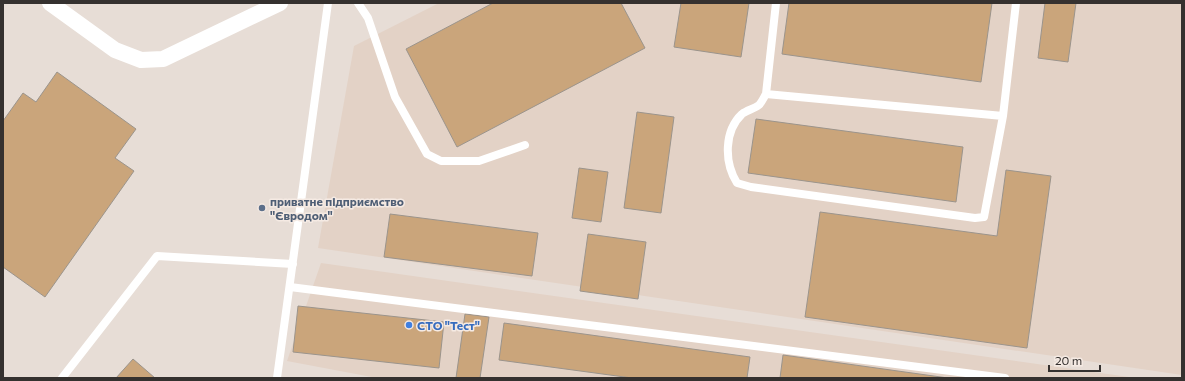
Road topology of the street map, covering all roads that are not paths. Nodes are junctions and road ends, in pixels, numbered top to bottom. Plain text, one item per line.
1 (50, 3) edge
2 (280, 3) edge
3 (328, 3) edge
4 (358, 3) edge
5 (776, 3) edge
6 (1016, 3) edge
7 (766, 94) junction
8 (1003, 116) junction
9 (525, 145) dead end
10 (293, 264) junction
11 (290, 287) junction
12 (62, 378) edge
13 (277, 378) edge
14 (1005, 378) edge

1 - 2 street
3 - 10 lane
4 - 9 lane
5 - 7 lane
6 - 8 lane
7 - 8 lane
7 - 8 lane
10 - 11 lane
10 - 12 lane
11 - 13 lane
11 - 14 lane

